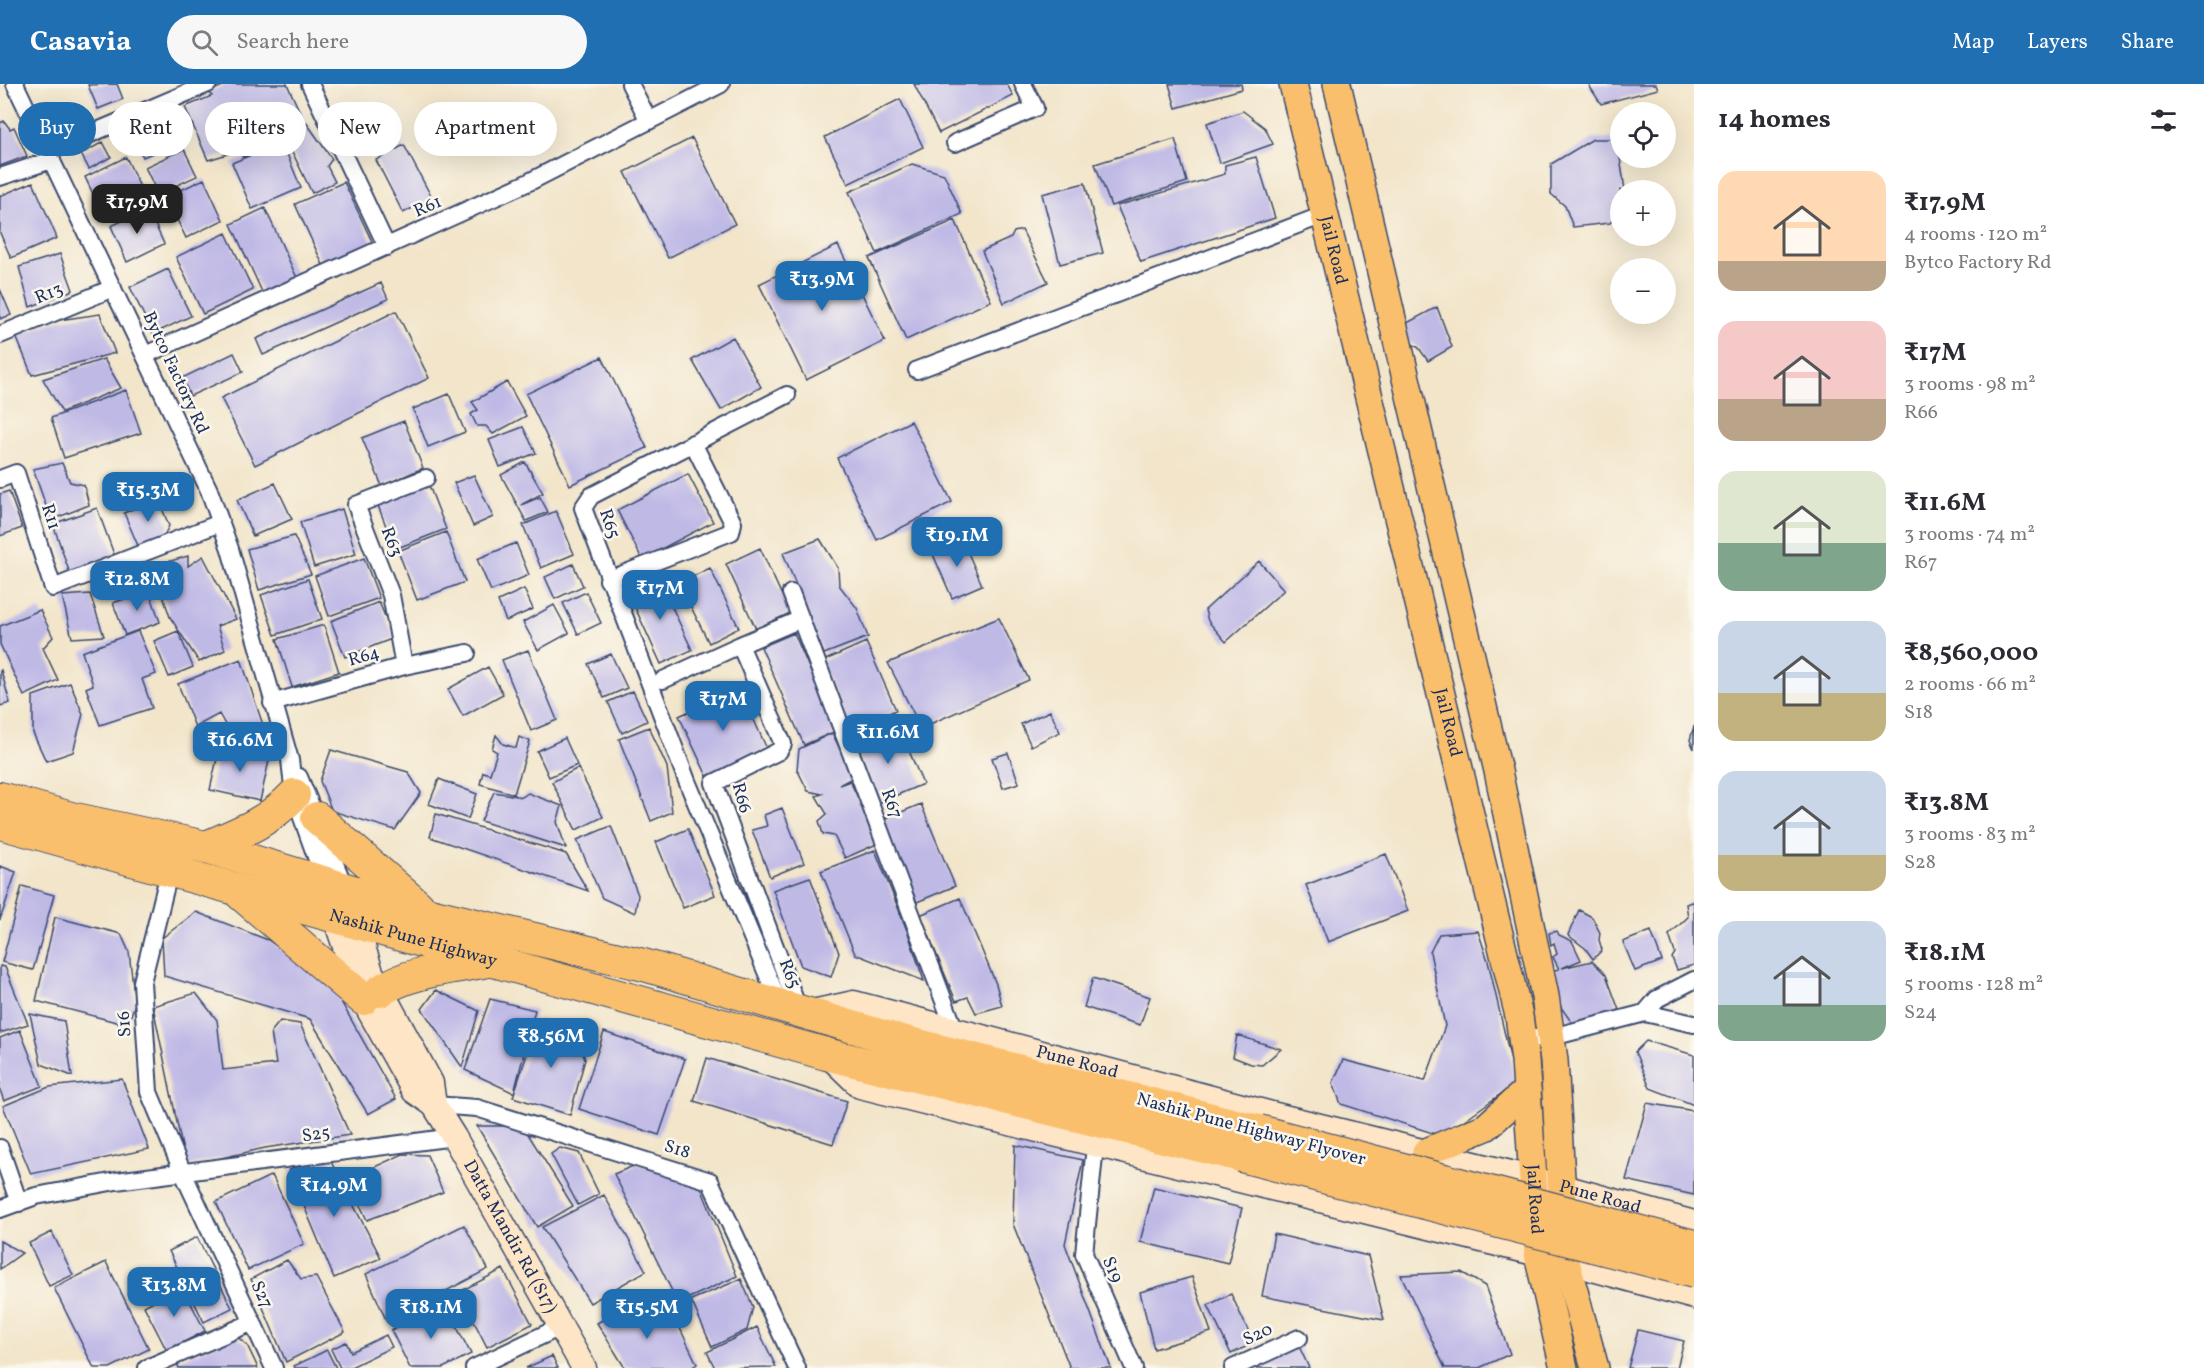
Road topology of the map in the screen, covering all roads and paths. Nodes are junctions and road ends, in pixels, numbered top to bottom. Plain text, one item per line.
1 (15, 84) edge
2 (208, 84) edge
3 (310, 84) edge
4 (630, 84) edge
5 (721, 84) edge
6 (1023, 84) edge
7 (1293, 84) edge
8 (1337, 84) edge
9 (24, 102) edge
10 (649, 121) junction
11 (96, 135) edge
12 (955, 143) dead end
13 (50, 156) joint
14 (0, 177) edge
15 (1326, 214) junction
16 (387, 247) junction
17 (113, 288) junction
18 (0, 335) edge
19 (145, 355) junction
20 (917, 370) dead end
21 (787, 395) dead end
22 (693, 443) junction
23 (426, 478) dead end
24 (0, 479) edge
25 (220, 523) junction
26 (608, 580) junction
27 (791, 593) dead end
28 (801, 619) junction
29 (740, 645) junction
30 (467, 653) dead end
31 (404, 666) junction
32 (663, 680) dead end
33 (272, 702) junction
34 (290, 760) junction
35 (714, 783) junction
36 (692, 792) junction
37 (294, 795) junction
38 (0, 798) edge
39 (317, 818) junction
40 (0, 823) edge
41 (206, 847) junction
42 (170, 869) junction
43 (233, 888) junction
44 (339, 902) junction
45 (426, 913) junction
46 (495, 959) junction
47 (1694, 980) edge
48 (372, 995) junction
49 (796, 1010) junction
50 (1645, 1013) junction
51 (1694, 1024) edge
52 (954, 1028) junction
53 (1523, 1039) junction
54 (1553, 1048) junction
55 (826, 1053) junction
56 (1527, 1090) junction
57 (434, 1105) junction
58 (454, 1137) junction
59 (1095, 1146) junction
60 (0, 1148) edge
61 (1426, 1152) junction
62 (183, 1173) junction
63 (1531, 1178) junction
64 (1562, 1186) junction
65 (19, 1203) junction
66 (0, 1209) edge
67 (1694, 1223) edge
68 (1694, 1246) edge
69 (1538, 1254) junction
70 (1566, 1262) junction
71 (1694, 1272) edge
72 (1694, 1297) edge
73 (252, 1322) junction
74 (560, 1327) junction
75 (1299, 1338) dead end
76 (147, 1368) edge
77 (274, 1368) edge
78 (474, 1368) edge
79 (584, 1368) edge
80 (797, 1368) edge
81 (1134, 1368) edge
82 (1233, 1368) edge
83 (1564, 1368) edge
84 (1595, 1368) edge

1 - 9 street, Bytco Factory Rd
2 - 11 street
3 - 16 street
4 - 10 street
5 - 10 street, R61
6 - 12 street
7 - 15 main road, Jail Road
8 - 54 main road, Jail Road
10 - 16 street, R61
13 - 14 street
13 - 17 street, Bytco Factory Rd
15 - 20 street
15 - 53 main road, Jail Road
16 - 19 street, R61
17 - 18 street, R13
17 - 19 street, Bytco Factory Rd
19 - 25 street, Bytco Factory Rd
21 - 22 street, R65
22 - 26 street, R65
22 - 26 street
23 - 31 street, R63
24 - 25 street, R11
25 - 33 street, Bytco Factory Rd
26 - 36 street, R65
27 - 28 street, R67
28 - 29 street
28 - 52 street, R67
29 - 32 street
29 - 35 street, R66
30 - 31 street, R64
31 - 33 street, R64
33 - 34 street, Bytco Factory Rd
34 - 37 street, Bytco Factory Rd
34 - 39 street, Bytco Factory Rd
35 - 36 street
35 - 49 street, R66
36 - 49 street, R65
37 - 41 highway
37 - 44 street, Bytco Factory Rd
38 - 41 highway, Nashik Pune Highway
39 - 44 street, Bytco Factory Rd
39 - 45 highway
40 - 42 highway, Nashik Pune Highway
41 - 44 highway, Nashik Pune Highway
42 - 43 highway, Nashik Pune Highway
42 - 62 street, S16
43 - 44 highway, Nashik Pune Highway
43 - 48 highway
44 - 45 highway, Nashik Pune Highway
44 - 46 highway, Nashik Pune Highway
44 - 48 main road, Datta Mandir Rd (S17)
45 - 49 highway, Nashik Pune Highway
46 - 48 highway
46 - 55 highway, Nashik Pune Highway
47 - 50 street
48 - 57 main road, Datta Mandir Rd (S17)
49 - 52 main road, Pune Road
49 - 68 highway, Nashik Pune Highway Flyover, bridge
50 - 51 street
50 - 54 street
52 - 61 main road, Pune Road
53 - 54 street
53 - 56 main road, Jail Road
54 - 64 main road, Jail Road
55 - 59 main road
55 - 71 highway, Nashik Pune Highway Flyover, bridge
56 - 61 main road
56 - 63 main road, Jail Road
57 - 58 main road, Datta Mandir Rd (S17)
57 - 80 street, S18
58 - 62 street, S25
58 - 74 main road, Datta Mandir Rd (S17)
59 - 69 main road
59 - 81 street, S19
60 - 65 street
61 - 63 main road, Pune Road
62 - 65 street, S25
62 - 73 street, S27
63 - 64 main road, Pune Road
63 - 69 main road, Jail Road
64 - 67 main road, Pune Road
64 - 70 main road, Jail Road
65 - 66 street, S25
69 - 70 main road
69 - 83 main road, Jail Road
70 - 72 main road
70 - 84 main road, Jail Road
73 - 76 street
73 - 77 street, S27
74 - 78 street
74 - 79 main road, Datta Mandir Rd (S17)
75 - 82 street, S20

